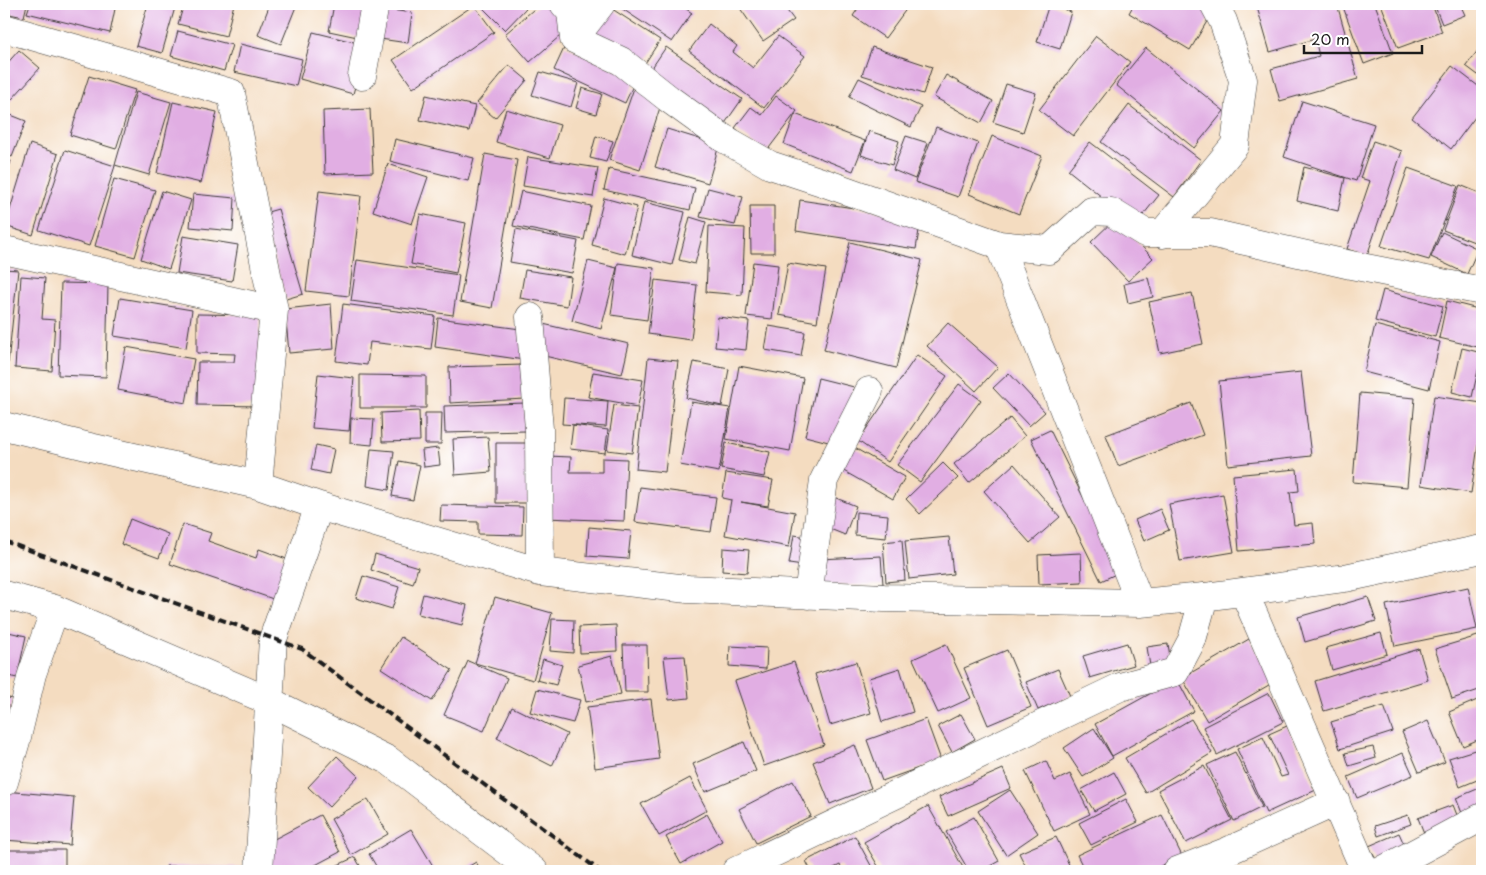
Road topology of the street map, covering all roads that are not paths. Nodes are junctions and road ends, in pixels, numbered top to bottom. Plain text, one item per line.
1 (375, 4) edge
2 (564, 4) edge
3 (601, 4) edge
4 (1214, 4) edge
5 (5, 31) edge
6 (574, 39) junction
7 (362, 76) dead end
8 (1162, 234) junction
9 (999, 244) junction
10 (4, 250) edge
11 (1482, 290) edge
12 (274, 310) junction
13 (530, 316) dead end
14 (869, 391) dead end
15 (4, 426) edge
16 (258, 485) junction
17 (319, 506) junction
18 (1482, 549) edge
19 (540, 572) junction
20 (1244, 592) junction
21 (4, 595) edge
22 (808, 595) junction
23 (1204, 597) junction
24 (1140, 603) junction
25 (55, 609) junction
26 (270, 701) junction
27 (10, 740) edge
28 (4, 782) edge
29 (1336, 802) junction
30 (1482, 817) edge
31 (259, 871) edge
32 (534, 871) edge
33 (736, 871) edge
34 (1177, 871) edge
35 (1366, 871) edge
36 (1381, 871) edge

1 - 7 street
2 - 6 street
3 - 6 street
4 - 8 street
5 - 12 street
6 - 9 street
8 - 9 street
8 - 11 street
9 - 24 street
10 - 12 street
12 - 16 street
13 - 19 street
14 - 22 street
15 - 16 street
16 - 17 street
17 - 19 street
17 - 26 street
18 - 20 street
19 - 22 street
20 - 23 street
20 - 29 street
21 - 25 street
22 - 24 street
23 - 24 street
23 - 33 street
25 - 26 street
25 - 27 street
26 - 31 street
26 - 32 street
27 - 28 street
29 - 34 street
29 - 35 street
30 - 36 street

